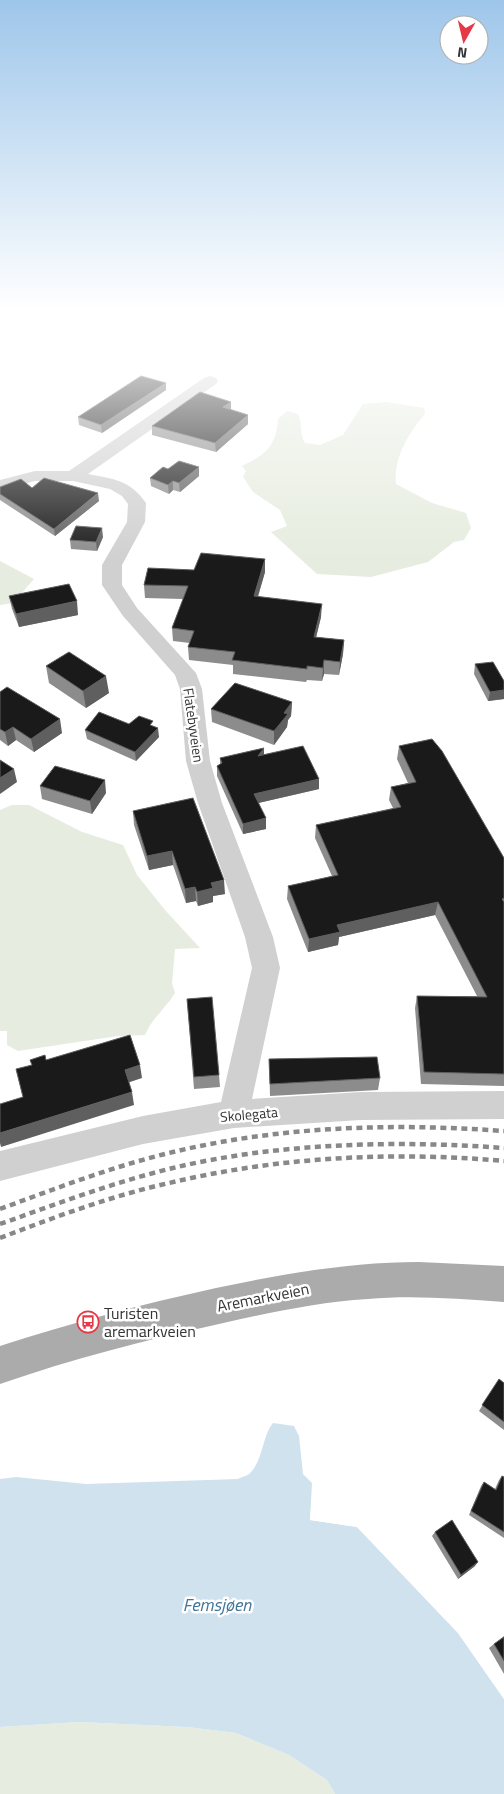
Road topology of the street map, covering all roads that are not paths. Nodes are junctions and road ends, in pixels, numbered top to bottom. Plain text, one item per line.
1 (190, 394) edge
2 (73, 476) junction
3 (0, 486) edge
4 (504, 1105) edge
5 (234, 1114) junction
6 (0, 1166) edge
7 (504, 1284) edge
8 (0, 1365) edge

1 - 2 street
2 - 3 street, Flatebyveien
2 - 5 street, Flatebyveien
4 - 5 street, Skolegata
5 - 6 street, Skolegata
7 - 8 main road, Aremarkveien

